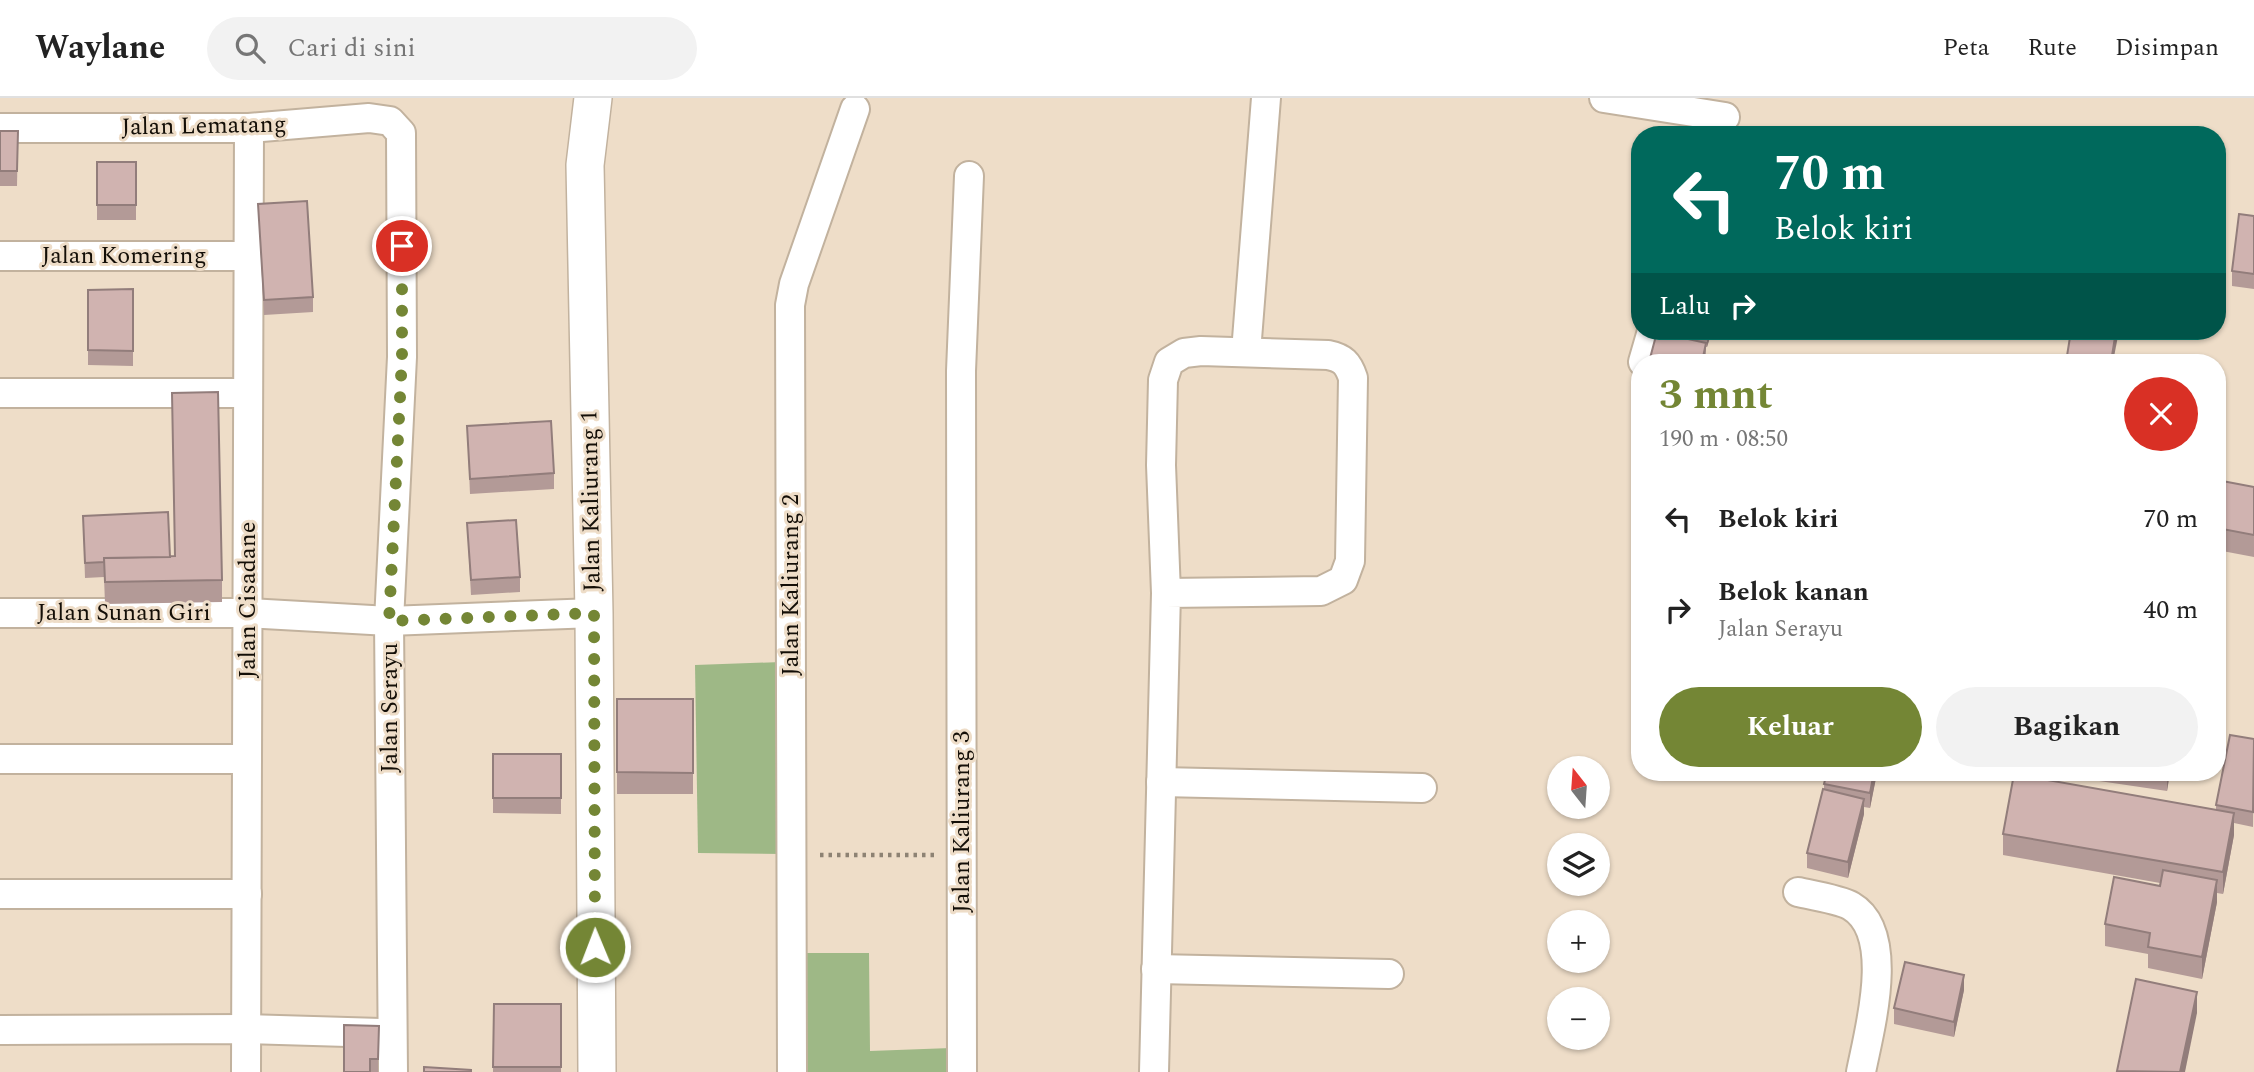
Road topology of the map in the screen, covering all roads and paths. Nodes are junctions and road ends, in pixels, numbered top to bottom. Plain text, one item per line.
1 (593, 98) edge
2 (1266, 98) edge
3 (1604, 98) edge
4 (855, 109) dead end
5 (1725, 117) edge
6 (0, 128) edge
7 (249, 128) junction
8 (401, 133) joint
9 (969, 176) dead end
10 (0, 256) edge
11 (248, 256) junction
12 (1246, 352) junction
13 (0, 393) edge
14 (248, 393) junction
15 (1166, 593) junction
16 (0, 613) edge
17 (247, 613) junction
18 (594, 613) junction
19 (389, 621) junction
20 (0, 759) edge
21 (247, 759) junction
22 (1161, 782) junction
23 (1422, 788) dead end
24 (791, 855) junction
25 (962, 855) junction
26 (1798, 892) dead end
27 (0, 894) edge
28 (247, 894) junction
29 (1156, 969) junction
30 (1390, 974) dead end
31 (246, 1029) junction
32 (0, 1030) edge
33 (394, 1034) junction
34 (246, 1072) edge
35 (393, 1072) edge
36 (597, 1072) edge
37 (792, 1072) edge
38 (962, 1072) edge
39 (1154, 1072) edge
40 (1861, 1072) edge

1 - 18 street, Jalan Kaliurang 1
2 - 12 street
3 - 5 street
4 - 24 street, Jalan Kaliurang 2
6 - 7 street, Jalan Lematang
7 - 8 street, Jalan Lematang
7 - 11 street, Jalan Cisadane
8 - 19 street, Jalan Serayu
9 - 25 street, Jalan Kaliurang 3
10 - 11 street, Jalan Komering
11 - 14 street, Jalan Cisadane
12 - 15 street
12 - 15 street
13 - 14 street
14 - 17 street, Jalan Cisadane
15 - 22 street
16 - 17 street, Jalan Sunan Giri
17 - 19 street, Jalan Sunan Giri
17 - 21 street, Jalan Cisadane
18 - 19 street, Jalan Sunan Giri
18 - 36 street, Jalan Kaliurang 1
19 - 33 street, Jalan Serayu
20 - 21 street
21 - 28 street, Jalan Cisadane
22 - 23 street
22 - 29 street
24 - 25 path
24 - 37 street, Jalan Kaliurang 2
25 - 38 street, Jalan Kaliurang 3
26 - 40 street
27 - 28 street
28 - 31 street, Jalan Cisadane
29 - 30 street
29 - 39 street
31 - 32 street
31 - 33 street
31 - 34 street, Jalan Cisadane
33 - 35 street, Jalan Serayu

